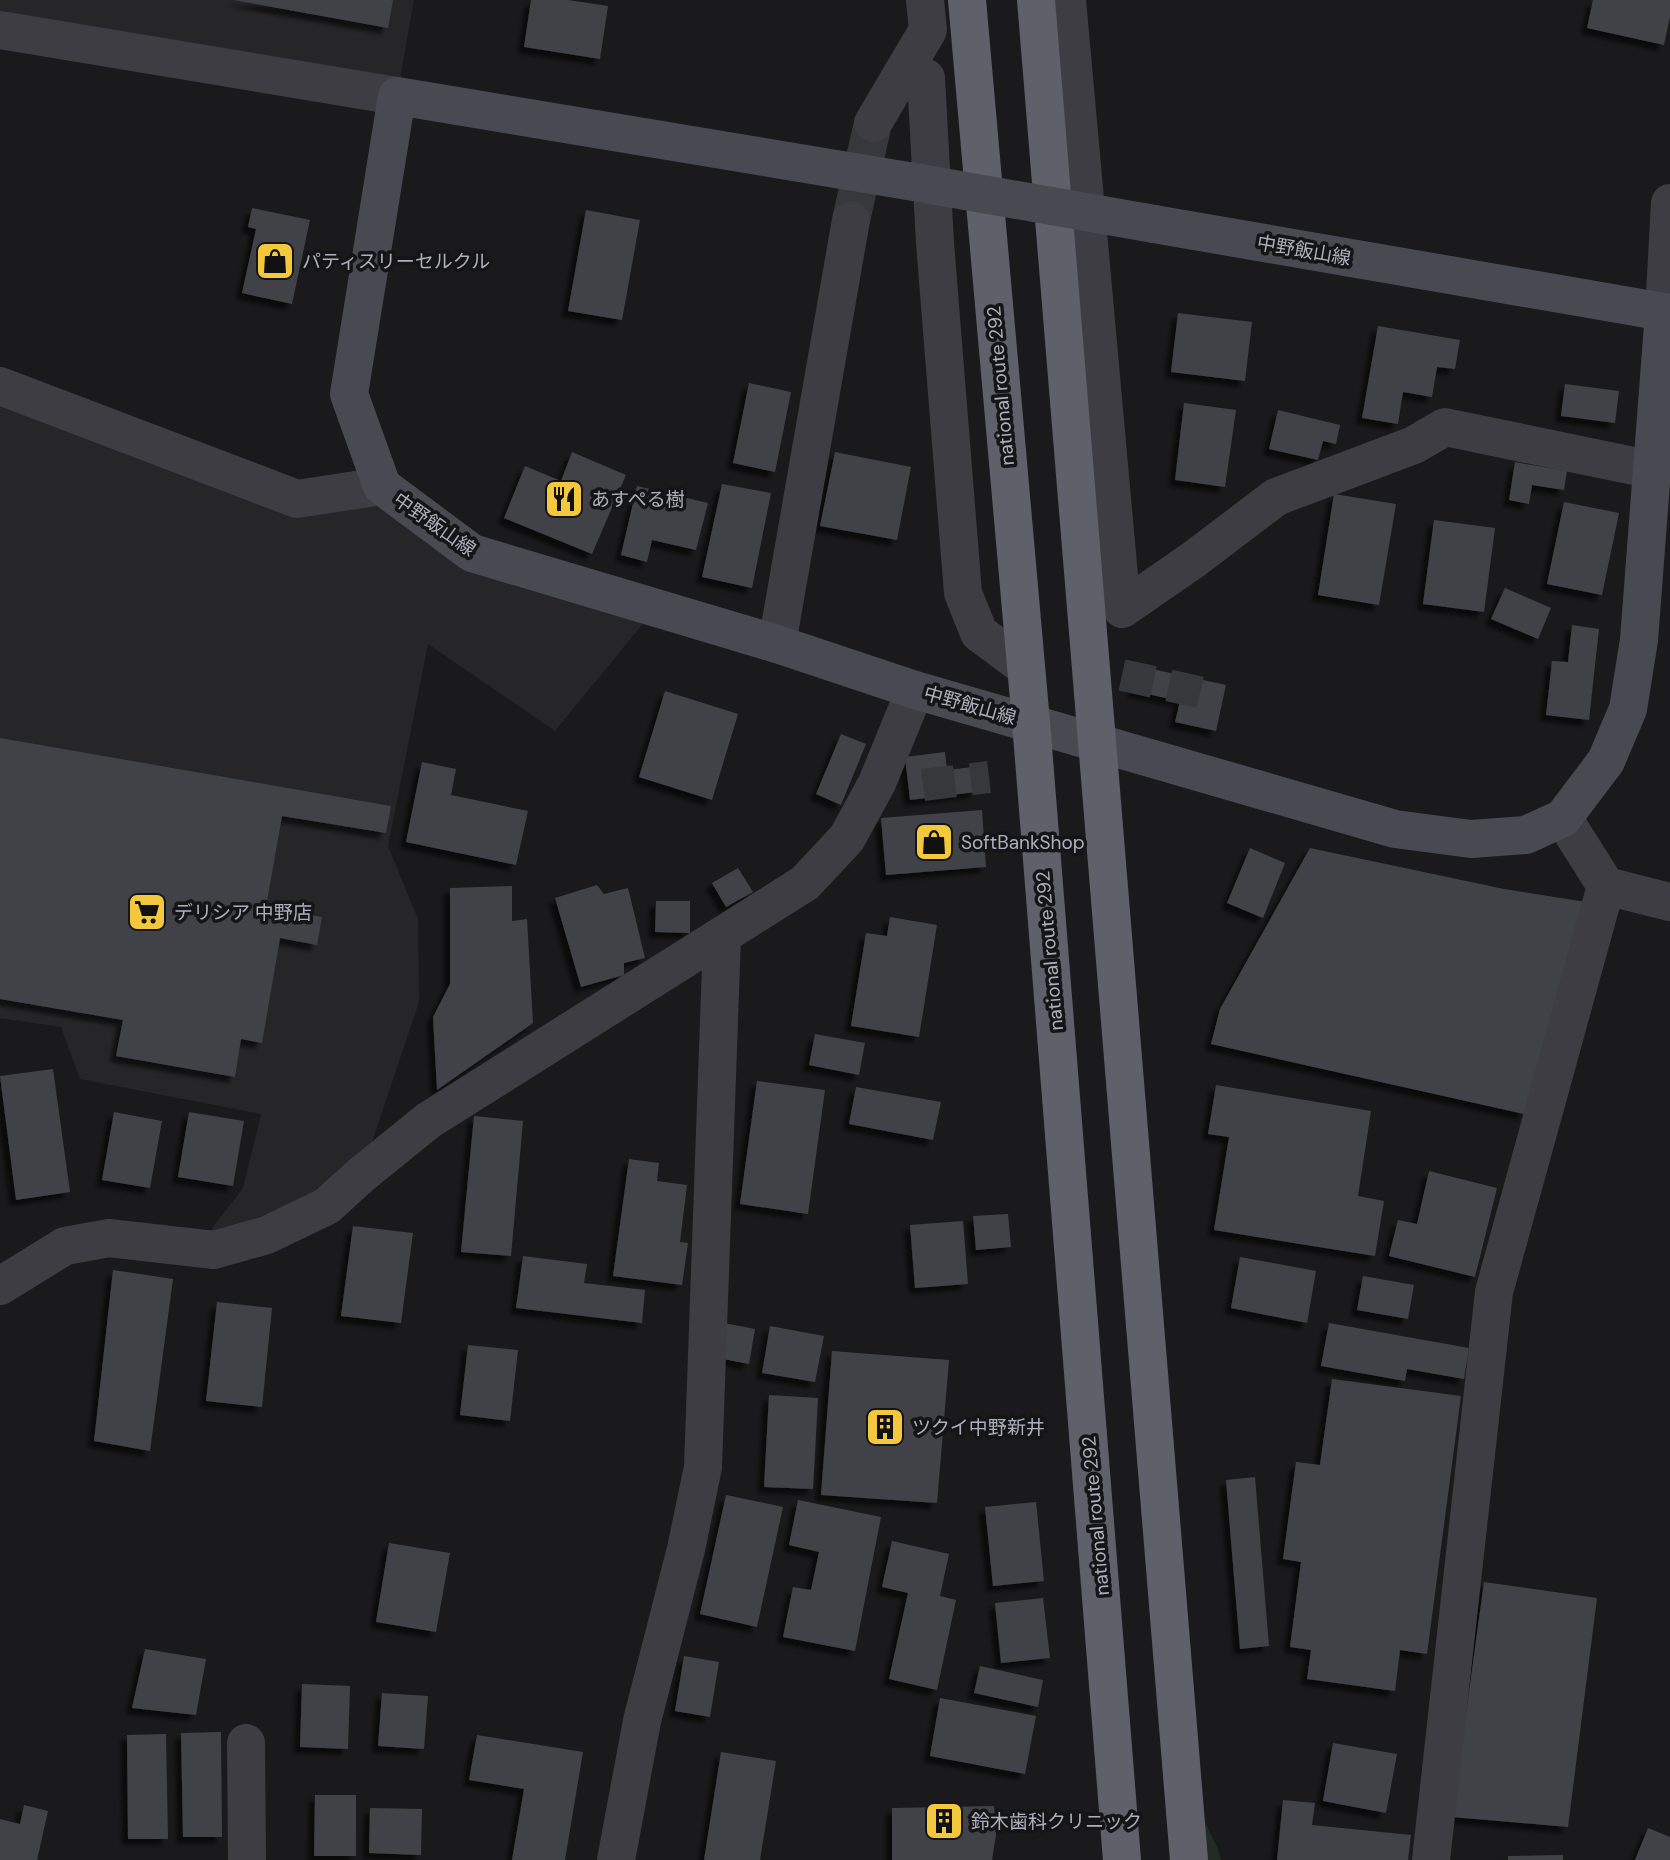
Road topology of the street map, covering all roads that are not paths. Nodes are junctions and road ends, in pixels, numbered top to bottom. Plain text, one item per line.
1 (925, 0) edge
2 (967, 0) edge
3 (1036, 0) edge
4 (1068, 0) edge
5 (0, 30) edge
6 (926, 78) dead end
7 (397, 96) junction
8 (873, 123) tunnel mouth
9 (1670, 203) edge
10 (851, 220) tunnel mouth
11 (1667, 312) edge
12 (0, 386) edge
13 (1653, 470) junction
14 (382, 486) junction
15 (777, 644) junction
16 (1026, 668) junction
17 (915, 690) junction
18 (1031, 722) junction
19 (1096, 743) junction
20 (1563, 818) junction
21 (1606, 886) junction
22 (1670, 902) edge
23 (722, 937) junction
24 (0, 1286) edge
25 (246, 1743) dead end
26 (247, 1860) edge
27 (616, 1860) edge
28 (1122, 1860) edge
29 (1189, 1860) edge
30 (1431, 1860) edge

1 - 8 street
2 - 16 highway, national route 292
3 - 19 highway
4 - 13 street
5 - 7 street
6 - 16 street
7 - 11 main road, 中野飯山線, bridge
7 - 14 main road, 中野飯山線
9 - 11 street
10 - 15 street
11 - 13 main road, 中野飯山線
12 - 14 street
13 - 20 main road, 中野飯山線
14 - 15 main road, 中野飯山線
15 - 17 main road, 中野飯山線
16 - 18 highway, national route 292
17 - 18 main road, 中野飯山線
17 - 23 street
18 - 19 main road, 中野飯山線
18 - 28 highway, national route 292
19 - 20 main road, 中野飯山線
19 - 29 highway
20 - 21 street
21 - 22 street
21 - 30 street
23 - 24 street
23 - 27 street
25 - 26 street

